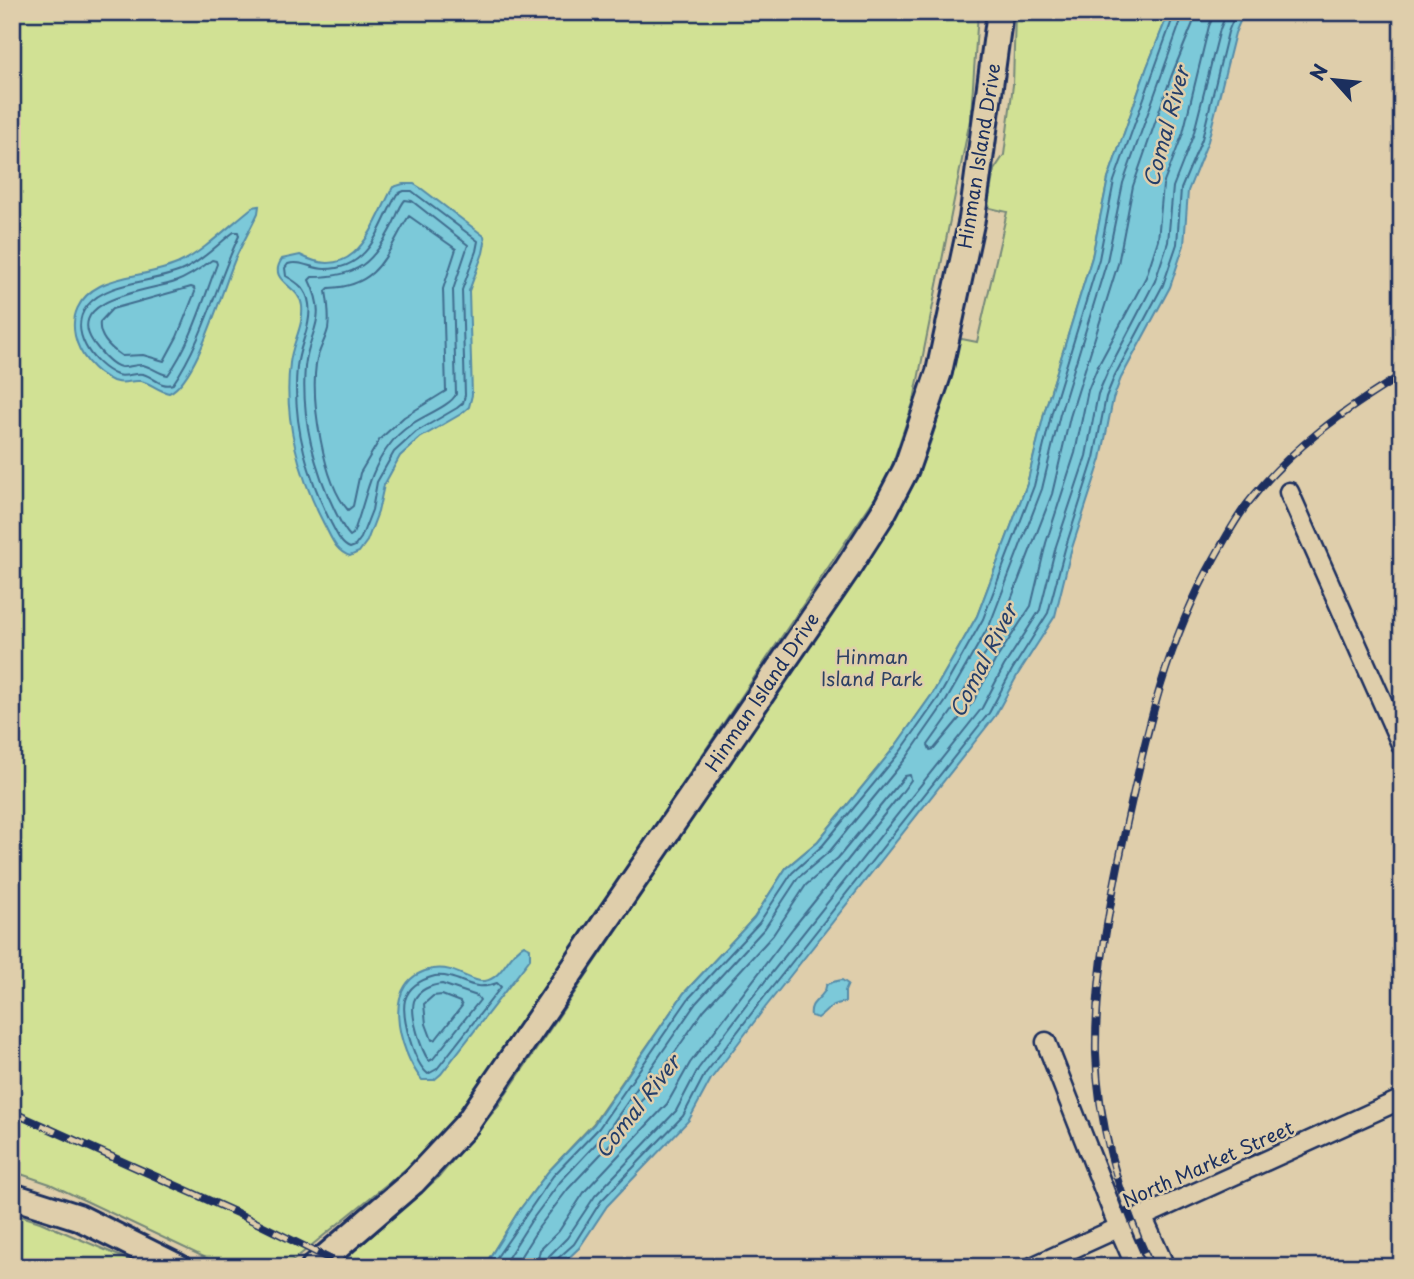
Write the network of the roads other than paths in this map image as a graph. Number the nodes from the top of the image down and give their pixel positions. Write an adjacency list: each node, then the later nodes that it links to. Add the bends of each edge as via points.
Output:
1 (1000, 12): 10 (street, Hinman Island Drive, via 972,219 939,372 906,469 883,513 467,1124 413,1182)
2 (1289, 492): 3 (street)
3 (1402, 746)
4 (1046, 1042): 8 (street)
5 (1402, 1099): 7 (street, North Market Street)
6 (12, 1196): 9 (street, via 78,1217)
7 (1142, 1216): 8 (street, North Market Street); 13 (street)
8 (1119, 1228): 11 (street, North Market Street); 12 (street)
9 (178, 1267)
10 (314, 1267)
11 (1032, 1267)
12 (1136, 1267)
13 (1165, 1267)

